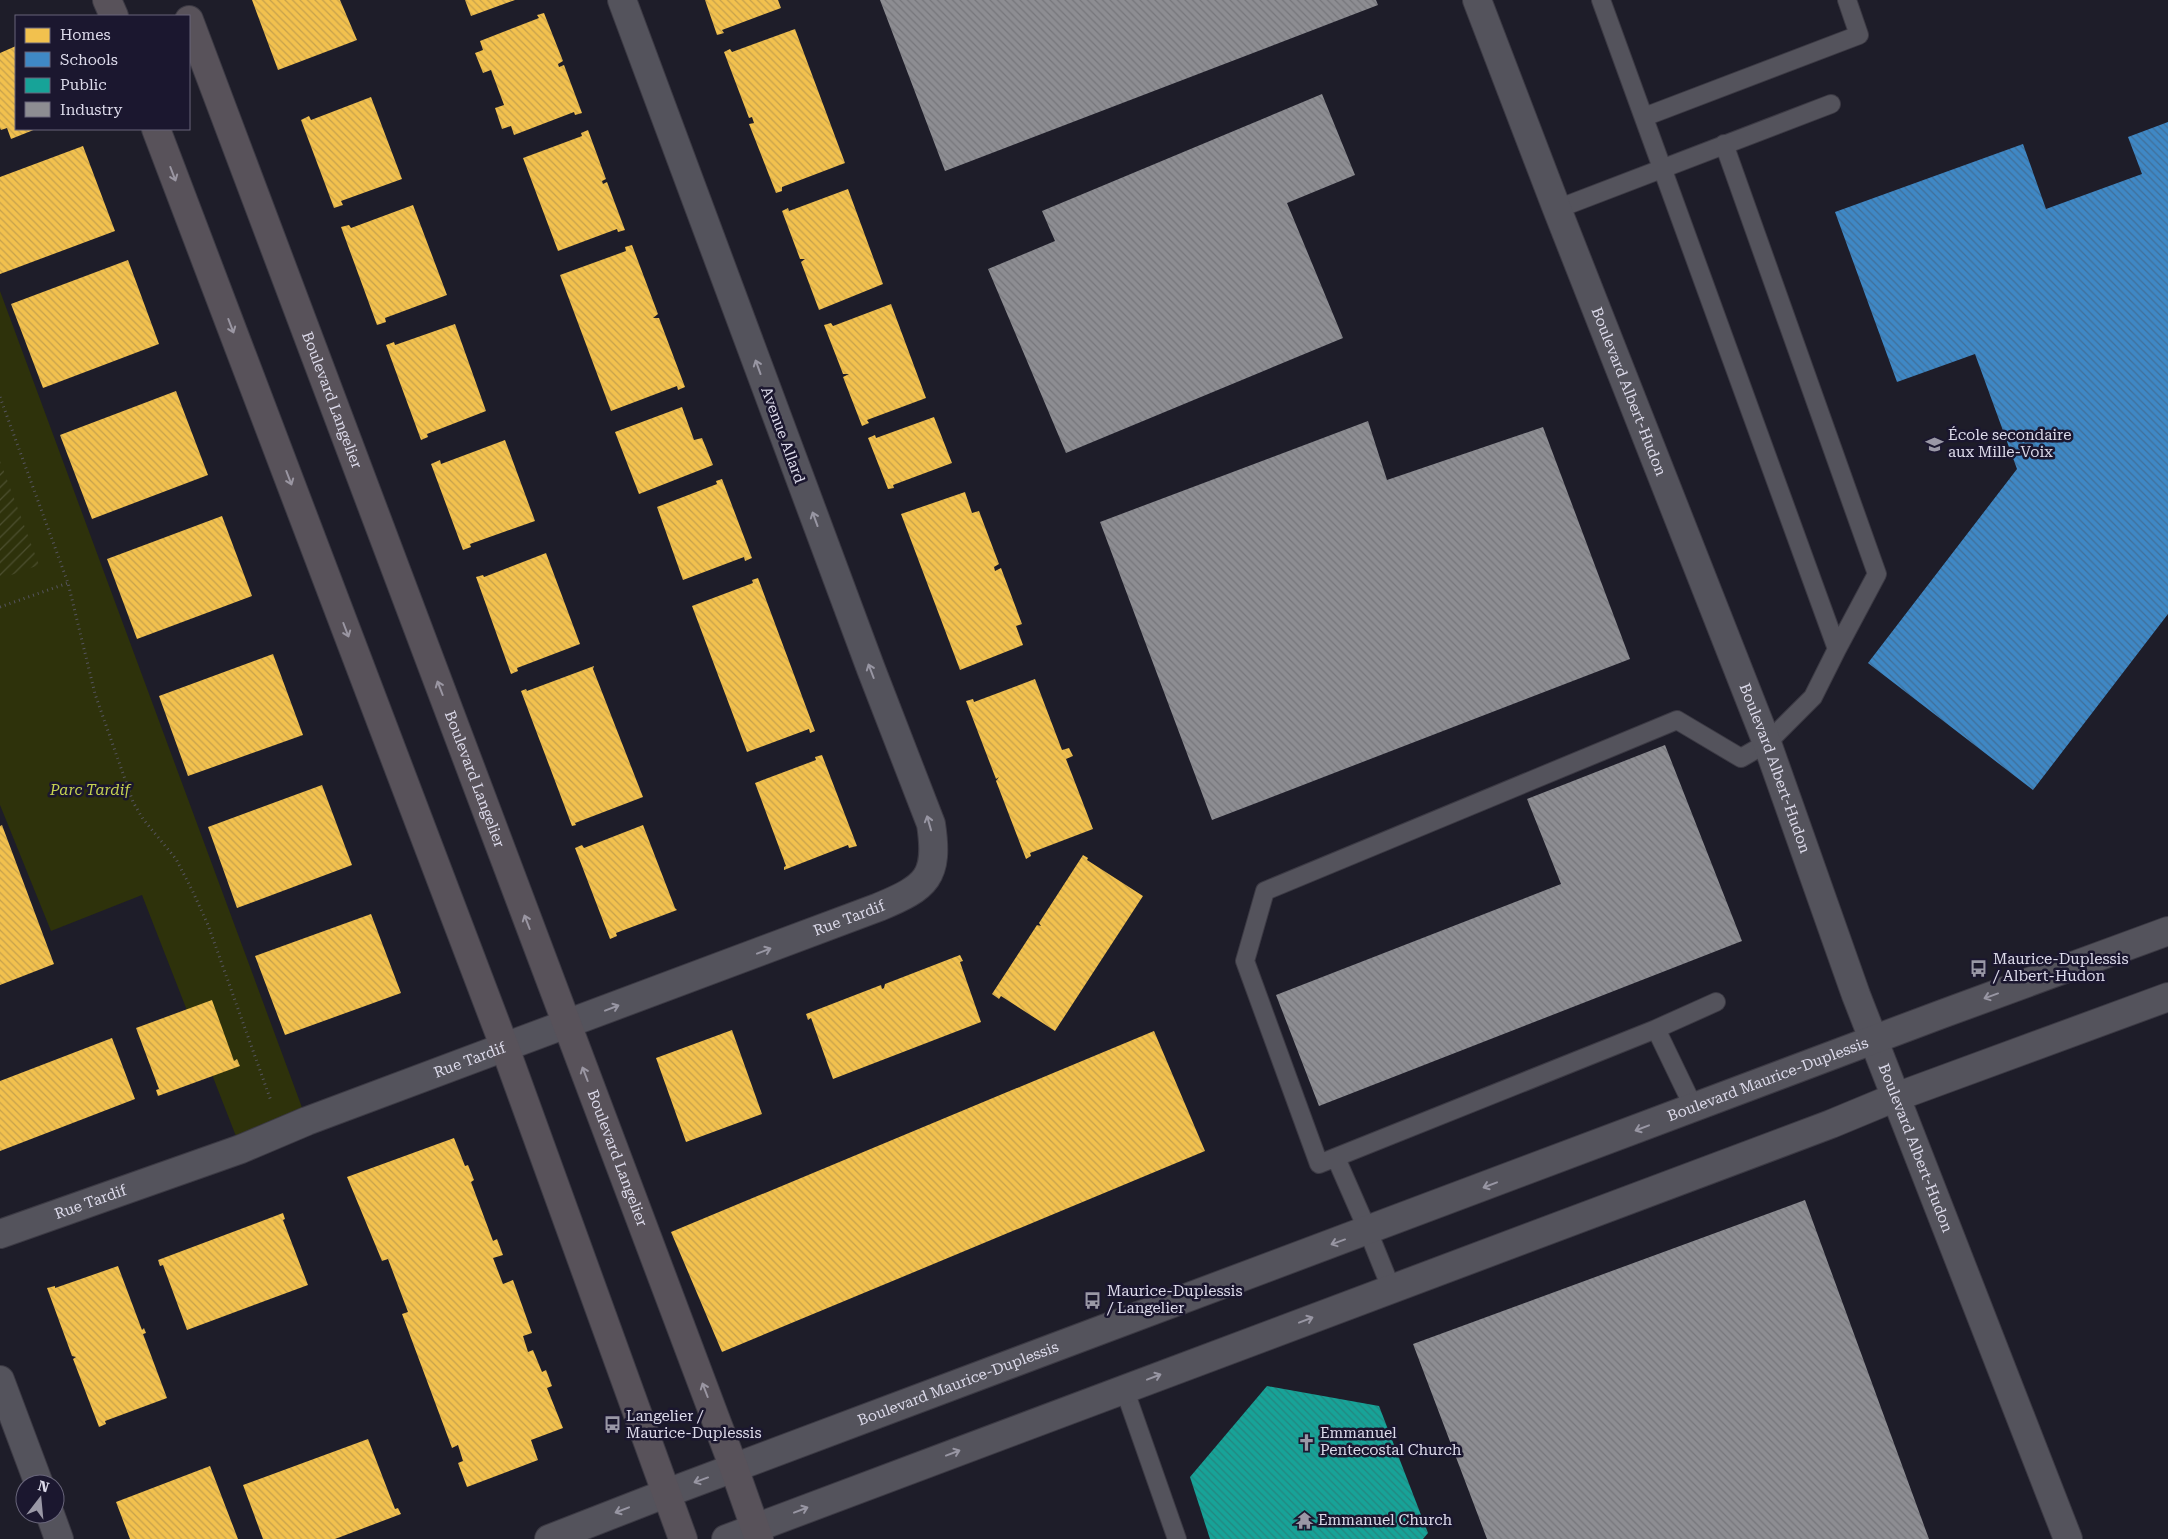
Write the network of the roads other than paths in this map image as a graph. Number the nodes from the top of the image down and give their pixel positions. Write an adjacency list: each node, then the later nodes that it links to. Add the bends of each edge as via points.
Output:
1 (107, 0): 7 (main road)
2 (181, 0): 8 (main road)
3 (622, 0): 18 (street, Avenue Allard, one-way to 3, via 934,848 930,824)
4 (1478, 0): 15 (street, Boulevard Albert-Hudon)
5 (1601, 0): 11 (lane)
6 (1847, 0): 11 (lane, via 1859,35)
7 (114, 15)
8 (187, 15)
9 (190, 23): 22 (main road, Boulevard Langelier, one-way to 9)
10 (1831, 104): 13 (lane)
11 (1644, 117): 14 (lane)
12 (156, 130): 25 (main road, one-way to 25)
13 (1724, 144): 14 (lane); 16 (lane, via 1877,574)
14 (1664, 168): 15 (lane); 16 (lane)
15 (1557, 208): 17 (street, Boulevard Albert-Hudon)
16 (1837, 649): 17 (lane, via 1813,697)
17 (1767, 743): 24 (street, Boulevard Albert-Hudon); 28 (lane, via 1741,758 1677,720 1265,891 1245,961 1319,1164)
18 (932, 871): 22 (street, Rue Tardif, one-way to 18, via 910,894)
19 (2168, 931): 24 (street, Boulevard Maurice-Duplessis, one-way to 24)
20 (2168, 997): 26 (street)
21 (1716, 1002): 23 (lane)
22 (566, 1025): 25 (street, Rue Tardif); 34 (main road, Boulevard Langelier, one-way to 22)
23 (1656, 1029): 27 (lane); 28 (lane)
24 (1875, 1041): 26 (street, Boulevard Albert-Hudon); 27 (street, Boulevard Maurice-Duplessis)
25 (505, 1048): 30 (street, Rue Tardif); 36 (main road)
26 (1896, 1097): 31 (street); 44 (street, Boulevard Albert-Hudon)
27 (1694, 1108): 29 (street, Boulevard Maurice-Duplessis, one-way to 29)
28 (1336, 1158): 29 (lane)
29 (1368, 1230): 31 (lane); 34 (street, Boulevard Maurice-Duplessis, one-way to 34)
30 (0, 1234)
31 (1391, 1288): 33 (street, one-way to 31)
32 (0, 1380): 35 (street)
33 (1124, 1388): 38 (street, one-way to 33); 43 (lane)
34 (734, 1468): 36 (street, Boulevard Maurice-Duplessis, one-way to 36); 38 (main road, Boulevard Langelier)
35 (35, 1474)
36 (667, 1493): 40 (street, Boulevard Maurice-Duplessis, one-way to 40); 41 (main road)
37 (54, 1524): 39 (street)
38 (757, 1533): 42 (street)
39 (59, 1539)
40 (549, 1539)
41 (683, 1539)
42 (726, 1539)
43 (1177, 1539)
44 (2068, 1539)

